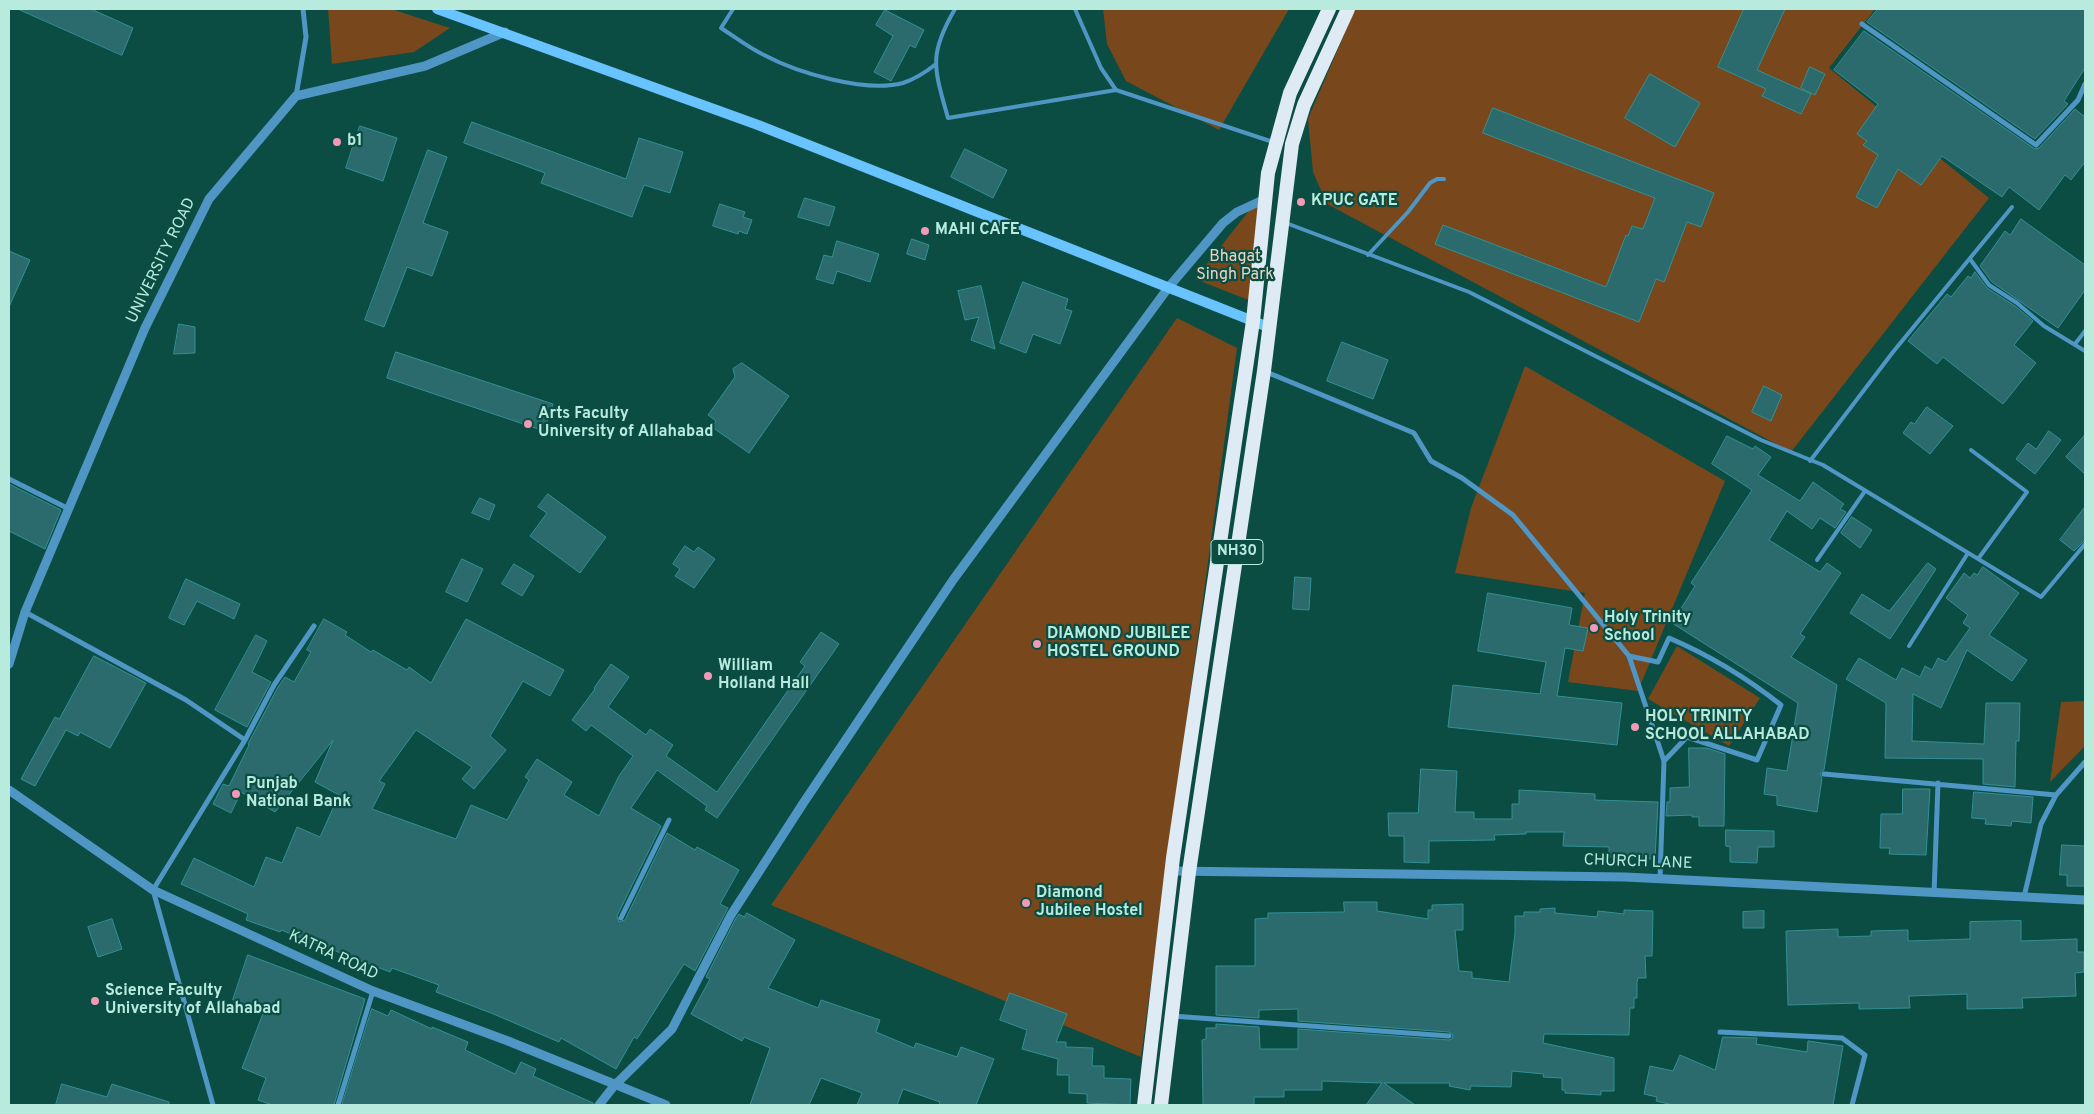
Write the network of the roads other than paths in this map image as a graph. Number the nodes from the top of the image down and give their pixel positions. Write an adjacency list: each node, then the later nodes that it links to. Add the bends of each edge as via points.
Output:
1 (303, 9): 13 (street, via 306,37)
2 (437, 9): 9 (main road)
3 (733, 9): 10 (lane, via 721,28 764,55 801,70 854,84 878,85 902,83 920,76)
4 (955, 9): 10 (lane, via 941,33 935,52)
5 (1075, 9): 12 (lane, via 1101,68)
6 (1329, 9): 14 (highway, via 1290,93)
7 (1348, 9): 18 (highway, NH30, via 1304,105 1292,144)
8 (1862, 24): 11 (street, via 2036,145 2078,100)
9 (504, 32): 13 (street, via 425,66); 21 (main road, via 758,125)
10 (936, 64): 12 (lane, via 948,118)
11 (2085, 84)
12 (1116, 90): 14 (lane)
13 (296, 96): 32 (street, UNIVERSITY ROAD, via 209,199 145,328)
14 (1275, 143): 16 (highway)
15 (1444, 178): 19 (lane, via 1430,182 1413,206)
16 (1265, 199): 21 (street, via 1223,222); 22 (highway)
17 (2012, 207): 20 (lane)
18 (1281, 221): 19 (lane); 23 (highway, NH30)
19 (1368, 255): 29 (lane, via 1469,292 1761,440)
20 (1970, 259): 25 (lane, via 1989,284 2044,326); 29 (lane)
21 (1168, 288): 22 (main road); 62 (street, via 953,580 837,753 731,915 672,1028)
22 (1253, 321): 23 (main road); 50 (highway)
23 (1268, 327): 27 (highway, NH30)
24 (2085, 331): 25 (lane)
25 (2076, 344): 26 (lane)
26 (2085, 351)
27 (1264, 370): 40 (street, via 1414,433 1431,460 1513,515); 51 (highway, NH30)
28 (1971, 450): 35 (lane, via 2027,492)
29 (1810, 461): 31 (lane, via 1823,465)
30 (9, 480): 32 (street)
31 (1865, 490): 34 (lane); 36 (lane)
32 (69, 509): 37 (street, UNIVERSITY ROAD)
33 (2085, 544): 35 (lane, via 2041,597)
34 (1968, 553): 35 (lane); 39 (lane)
35 (1978, 559)
36 (1817, 560)
37 (25, 612): 41 (street, UNIVERSITY ROAD); 42 (street, via 186,700)
38 (314, 626): 42 (street, via 274,685)
39 (1908, 646)
40 (1629, 656): 43 (street); 43 (street, via 1658,662 1669,638 1702,652 1781,705 1757,760 1687,738)
41 (9, 664)
42 (245, 740): 53 (street)
43 (1664, 760): 52 (street)
44 (2085, 762): 48 (street)
45 (1824, 774): 46 (street)
46 (1938, 783): 48 (street); 54 (street)
47 (9, 790): 53 (street, KATRA ROAD)
48 (2056, 795): 55 (street, via 2041,824)
49 (669, 820): 57 (street)
50 (1172, 870): 51 (street, CHURCH LANE); 67 (highway)
51 (1189, 872): 52 (street, CHURCH LANE); 59 (highway, NH30)
52 (1660, 878): 54 (street, CHURCH LANE)
53 (154, 890): 58 (street, KATRA ROAD); 63 (street)
54 (1934, 894): 55 (street, CHURCH LANE)
55 (2024, 897): 56 (street, CHURCH LANE)
56 (2085, 900)
57 (621, 918)
58 (373, 991): 62 (street, KATRA ROAD, via 508,1041); 64 (street)
59 (1172, 1016): 61 (street); 68 (highway, NH30)
60 (1720, 1032): 69 (street, via 1842,1038 1865,1055)
61 (1449, 1036)
62 (614, 1086): 65 (street); 66 (street, KATRA ROAD)
63 (214, 1105)
64 (338, 1105)
65 (599, 1105)
66 (666, 1105)
67 (1144, 1105)
68 (1161, 1105)
69 (1852, 1105)

